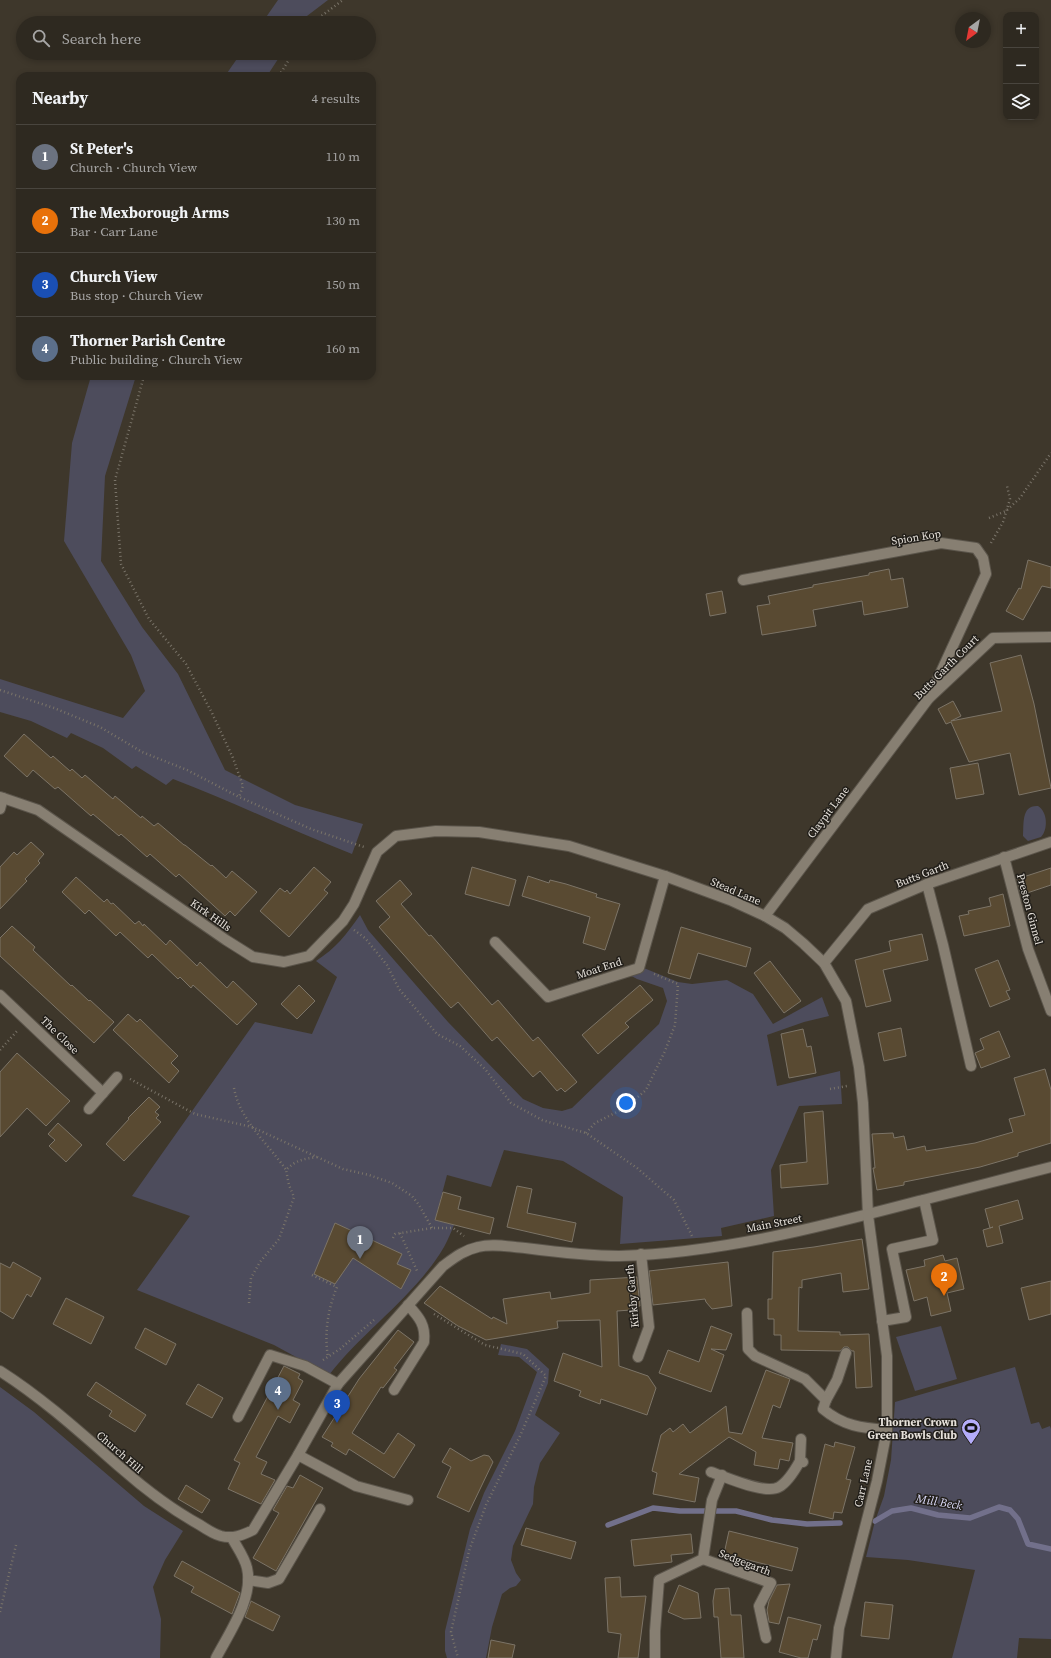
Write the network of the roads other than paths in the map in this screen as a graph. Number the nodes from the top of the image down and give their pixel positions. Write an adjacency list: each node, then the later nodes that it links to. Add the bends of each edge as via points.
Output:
1 (743, 580): 3 (street, Spion Kop, via 941,543 976,548 983,558 986,574)
2 (1051, 637): 3 (street, Butts Garth Court, via 993,638)
3 (929, 698): 4 (street, Butts Garth Court)
4 (911, 722): 12 (street, Claypit Lane)
5 (2, 798): 6 (street); 8 (street, Kirk Hills, via 38,810 253,957 284,962 309,956 343,921 354,904)
6 (0, 809)
7 (1051, 842): 9 (street, Butts Garth)
8 (377, 852): 10 (street, Stead Lane, via 396,836 436,831 479,832 569,846)
9 (1004, 857): 11 (street, Butts Garth); 16 (street, Preston Ginnel, via 1028,949)
10 (665, 876): 12 (street, Stead Lane); 13 (street, Moat End, via 638,968 548,997)
11 (927, 884): 14 (street, Butts Garth, via 868,909); 17 (street)
12 (765, 916): 14 (street, Stead Lane, via 785,928)
13 (495, 942)
14 (824, 963): 23 (street, Stead Lane, via 846,1001 859,1067)
15 (0, 995): 19 (street, The Close)
16 (1051, 1011)
17 (971, 1066)
18 (117, 1077): 19 (street)
19 (103, 1093): 20 (street)
20 (89, 1109)
21 (1051, 1167): 22 (street, Main Street)
22 (924, 1200): 23 (street, Main Street); 27 (street, via 933,1240 892,1249 906,1317)
23 (868, 1215): 24 (street, Main Street, via 776,1236 698,1249); 27 (street, Carr Lane)
24 (641, 1254): 25 (street, Main Street, via 582,1255 495,1245 479,1246 456,1256 443,1266); 29 (street, Kirkby Garth, via 649,1327)
25 (410, 1303): 31 (street, Main Street); 32 (street, via 424,1326 424,1342)
26 (746, 1313): 33 (street, via 748,1349 755,1356 805,1379)
27 (882, 1322): 35 (street, Carr Lane, via 887,1356)
28 (846, 1353): 33 (street, via 837,1380)
29 (638, 1357)
30 (0, 1371): 42 (street, Church Hill, via 23,1385 151,1494 180,1515 211,1532)
31 (338, 1384): 34 (street, via 305,1366 270,1355); 37 (street, Main Street)
32 (394, 1390)
33 (826, 1400): 35 (street, via 823,1409 835,1419 861,1428)
34 (238, 1417)
35 (887, 1430): 48 (street, Carr Lane, via 877,1481 839,1628)
36 (801, 1439): 39 (street, via 802,1461 784,1483 774,1489 762,1489)
37 (298, 1455): 40 (street, via 356,1486); 42 (street, Main Street, via 253,1530)
38 (711, 1472): 39 (street)
39 (722, 1476): 43 (street, Sedgegarth, via 712,1500)
40 (408, 1500)
41 (320, 1509): 44 (street, via 279,1578 268,1583)
42 (232, 1538): 44 (street, via 247,1568)
43 (703, 1558): 45 (street, Sedgegarth, via 771,1583 759,1606); 47 (street, Sedgegarth, via 659,1580)
44 (248, 1580): 46 (street, via 246,1597 240,1612)
45 (766, 1638)
46 (216, 1658)
47 (655, 1658)
48 (836, 1658)

